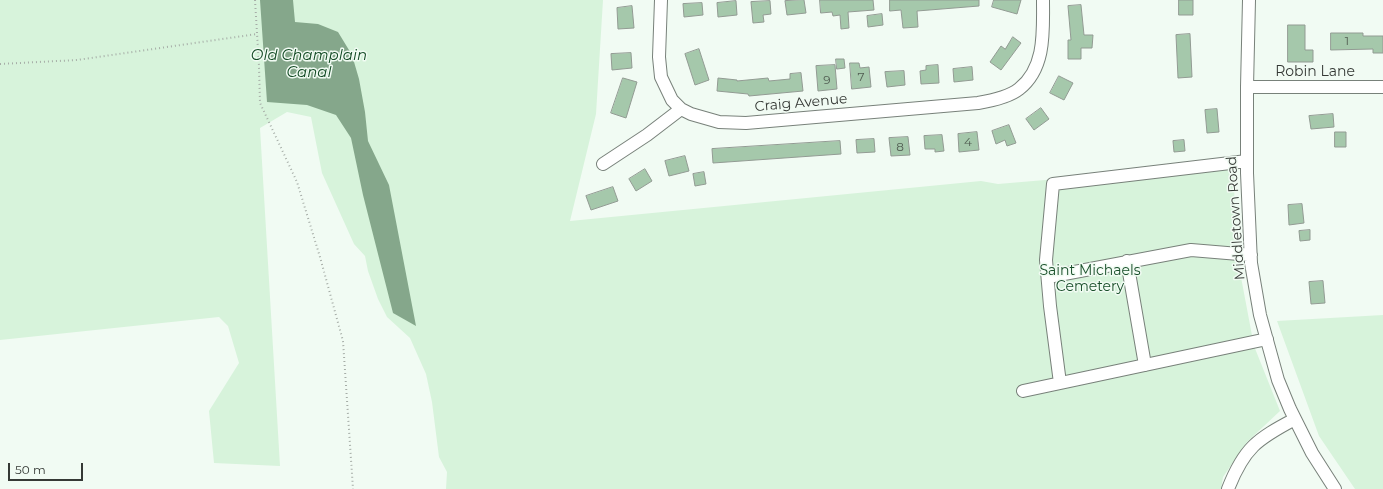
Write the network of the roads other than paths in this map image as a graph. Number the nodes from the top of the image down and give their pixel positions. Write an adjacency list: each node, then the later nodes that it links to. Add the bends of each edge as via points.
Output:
1 (661, 0): 6 (street, via 658,57 661,77 672,100)
2 (1043, 0): 6 (street, Craig Avenue, via 1043,40 1035,69 1018,90 994,100 746,122 719,122)
3 (1249, 0): 4 (street, Middletown Road)
4 (1247, 87): 5 (street, Robin Lane); 7 (street, Middletown Road)
5 (1383, 87)
6 (681, 109): 8 (street)
7 (1247, 161): 9 (street, Middletown Road); 11 (street, via 1052,184 1046,260)
8 (604, 164)
9 (1251, 255): 10 (street, via 1192,250); 12 (street, Middletown Road, via 1260,315)
10 (1127, 262): 11 (street); 13 (street)
11 (1048, 277): 14 (street)
12 (1267, 339): 13 (street); 16 (street, Middletown Road, via 1278,380)
13 (1145, 365): 14 (street)
14 (1060, 383): 15 (street)
15 (1023, 391)
16 (1295, 419): 17 (street, via 1260,438 1247,451); 18 (street, Middletown Road, via 1312,453)
17 (1228, 489)
18 (1335, 489)

